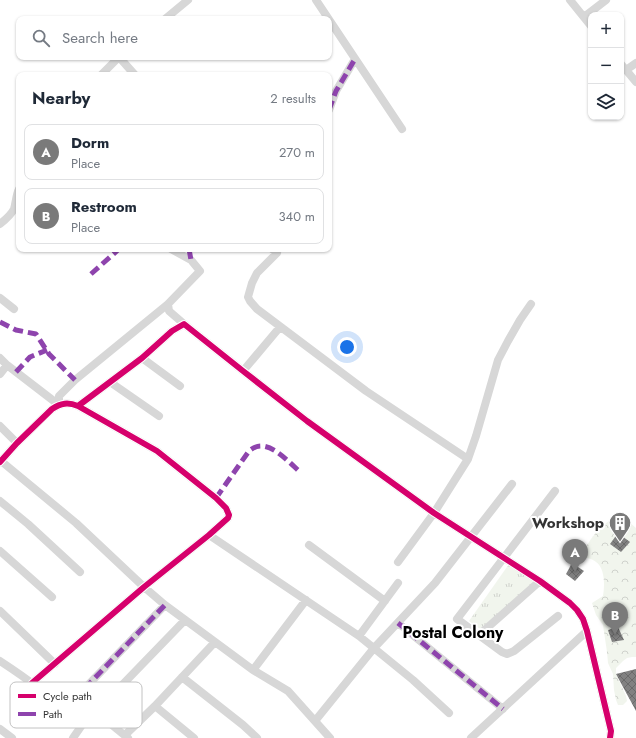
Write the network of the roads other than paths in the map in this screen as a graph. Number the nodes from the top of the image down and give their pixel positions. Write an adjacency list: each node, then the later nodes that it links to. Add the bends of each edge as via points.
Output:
1 (188, 0): 5 (street)
2 (316, 0): 6 (street)
3 (570, 0): 7 (street)
4 (606, 0): 7 (street)
5 (169, 16)
6 (327, 16)
7 (584, 17): 8 (street)
8 (588, 22)
9 (332, 24): 10 (street)
10 (355, 58): 18 (street); 19 (street)
11 (116, 60): 15 (street)
12 (122, 60): 16 (street)
13 (636, 63): 14 (street)
14 (624, 67): 17 (street)
15 (104, 72)
16 (132, 72)
17 (636, 82)
18 (332, 102)
19 (402, 130)
20 (16, 194): 21 (street, via 14,208)
21 (0, 224)
22 (176, 252): 25 (street, via 191,260 200,271)
23 (275, 252): 29 (street, via 257,273 248,297 257,309)
24 (0, 298): 27 (street)
25 (168, 304): 28 (street, via 169,311); 37 (street, via 75,380 59,396)
26 (531, 304): 42 (street, via 498,360)
27 (14, 309)
28 (184, 324): 31 (street, via 172,331); 33 (street)
29 (280, 327): 33 (street); 42 (street, via 366,391)
30 (0, 358): 32 (street)
31 (142, 358): 35 (street); 36 (street)
32 (7, 365): 34 (street); 37 (street)
33 (242, 371): 47 (street)
34 (0, 374)
35 (110, 382): 38 (street); 39 (street)
36 (180, 386)
37 (59, 405): 38 (street); 41 (street)
38 (78, 406): 48 (street, via 157,451 216,498 229,514)
39 (158, 416)
40 (0, 426): 41 (street)
41 (17, 443): 43 (street)
42 (468, 459): 47 (street)
43 (0, 461): 57 (street, via 76,522)
44 (512, 484): 49 (street)
45 (555, 491): 52 (street)
46 (0, 501): 54 (street)
47 (434, 513): 49 (street); 53 (street)
48 (210, 535): 57 (street); 59 (street)
49 (470, 537): 52 (street); 65 (street, via 435,583)
50 (309, 545): 60 (street)
51 (0, 551): 58 (street)
52 (505, 558): 55 (street); 67 (street, via 457,619)
53 (398, 562)
54 (80, 572)
55 (540, 581): 66 (street, via 577,610); 67 (street)
56 (398, 583): 60 (street)
57 (144, 587): 61 (street); 72 (street)
58 (52, 597)
59 (306, 600): 68 (street); 73 (street)
60 (385, 601): 68 (street)
61 (165, 605): 64 (street); 77 (street)
62 (0, 611): 72 (street)
63 (558, 616): 67 (street, via 507,654)
64 (185, 620): 69 (street); 78 (street)
65 (398, 623): 70 (street); 80 (street)
66 (587, 631): 80 (street); 95 (street, via 611,732)
67 (479, 635)
68 (359, 636): 70 (street)
69 (215, 642): 73 (street); 74 (street)
70 (374, 648): 81 (street); 83 (street)
71 (0, 661): 75 (street)
72 (55, 664): 76 (street)
73 (253, 670): 83 (street, via 288,690)
74 (182, 677): 79 (street); 92 (street)
75 (31, 682)
76 (33, 682)
77 (91, 682)
78 (125, 682)
79 (155, 706): 82 (street); 91 (street)
80 (503, 709): 94 (street)
81 (449, 712)
82 (142, 720)
83 (315, 721): 93 (street)
84 (80, 728): 90 (street)
85 (117, 728): 88 (street)
86 (134, 728): 88 (street)
87 (0, 729): 89 (street)
88 (127, 736)
89 (12, 738)
90 (73, 738)
91 (194, 738)
92 (257, 738)
93 (330, 738)
94 (471, 738)
95 (610, 738)

